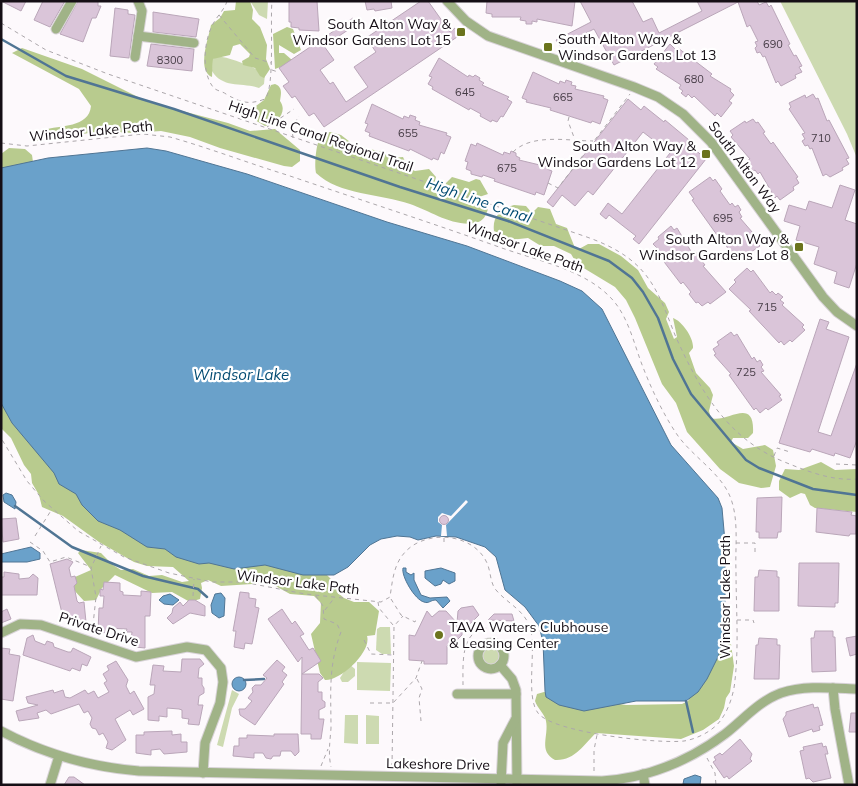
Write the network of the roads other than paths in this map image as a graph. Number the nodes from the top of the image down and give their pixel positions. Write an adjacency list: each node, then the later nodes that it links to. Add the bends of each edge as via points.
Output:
1 (72, 1): 4 (street)
2 (138, 1): 5 (street, via 142,11)
3 (447, 1): 8 (street, South Alton Way, via 466,21 491,37 634,87 670,104 704,133 823,297)
4 (56, 30)
5 (138, 36): 6 (street); 7 (street)
6 (194, 44)
7 (135, 57)
8 (857, 326)
9 (1, 633): 18 (street, Private Drive, via 18,625 35,624 136,657 189,647 205,650 221,668 222,686 220,703 205,743)
10 (500, 665): 14 (street, via 512,679)
11 (833, 688): 12 (street, Lakeshore Drive); 19 (street, Lakeshore Drive, via 797,689 776,695 702,750); 29 (street)
12 (857, 689)
13 (460, 694): 14 (street)
14 (516, 694): 15 (street)
15 (517, 715): 23 (street, via 503,743); 24 (street)
16 (1, 731): 17 (street, Lakeshore Drive)
17 (59, 756): 18 (street, Lakeshore Drive, via 129,770); 25 (street)
18 (203, 773): 21 (street, Lakeshore Drive)
19 (643, 774): 22 (street, Lakeshore Drive); 28 (street)
20 (464, 778): 21 (street, Lakeshore Drive); 23 (street, Lakeshore Drive); 26 (street)
21 (336, 779)
22 (568, 781): 24 (street, Lakeshore Drive); 27 (street)
23 (501, 782): 24 (street, Lakeshore Drive)
24 (517, 782)
25 (50, 785)
26 (478, 785)
27 (550, 785)
28 (645, 785)
29 (849, 785)

